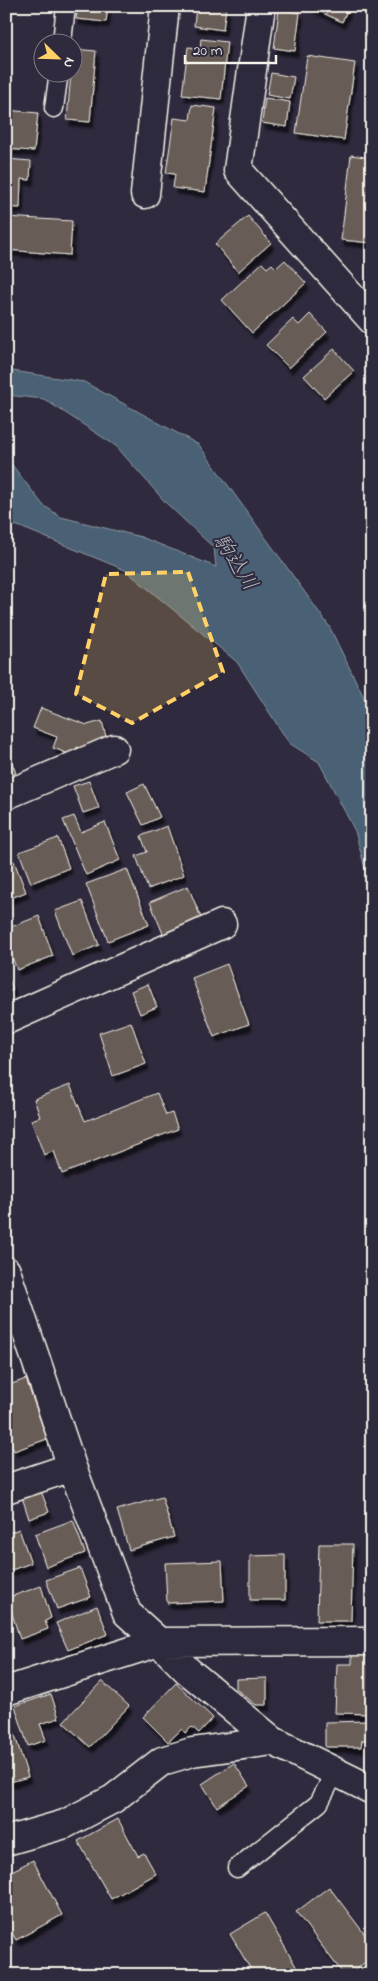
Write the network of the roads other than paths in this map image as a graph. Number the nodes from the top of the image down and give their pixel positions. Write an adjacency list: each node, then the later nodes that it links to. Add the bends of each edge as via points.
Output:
1 (66, 6): 4 (lane)
2 (165, 6): 7 (street)
3 (261, 6): 8 (street, via 238,170)
4 (63, 32)
5 (58, 82): 6 (lane)
6 (54, 108)
7 (145, 194)
8 (372, 320)
9 (114, 749): 10 (street)
10 (6, 795)
11 (222, 924): 12 (street)
12 (6, 1020)
13 (6, 1271): 14 (street)
14 (72, 1467): 15 (street); 17 (street, via 128,1613)
15 (6, 1489)
16 (372, 1641): 17 (street)
17 (159, 1642): 18 (street); 19 (street, via 188,1671)
18 (6, 1691)
19 (273, 1742): 20 (street); 22 (street, via 192,1752 162,1761 113,1799 65,1824)
20 (335, 1772): 21 (street); 23 (lane, via 319,1803)
21 (372, 1790)
22 (6, 1841)
23 (237, 1868)

